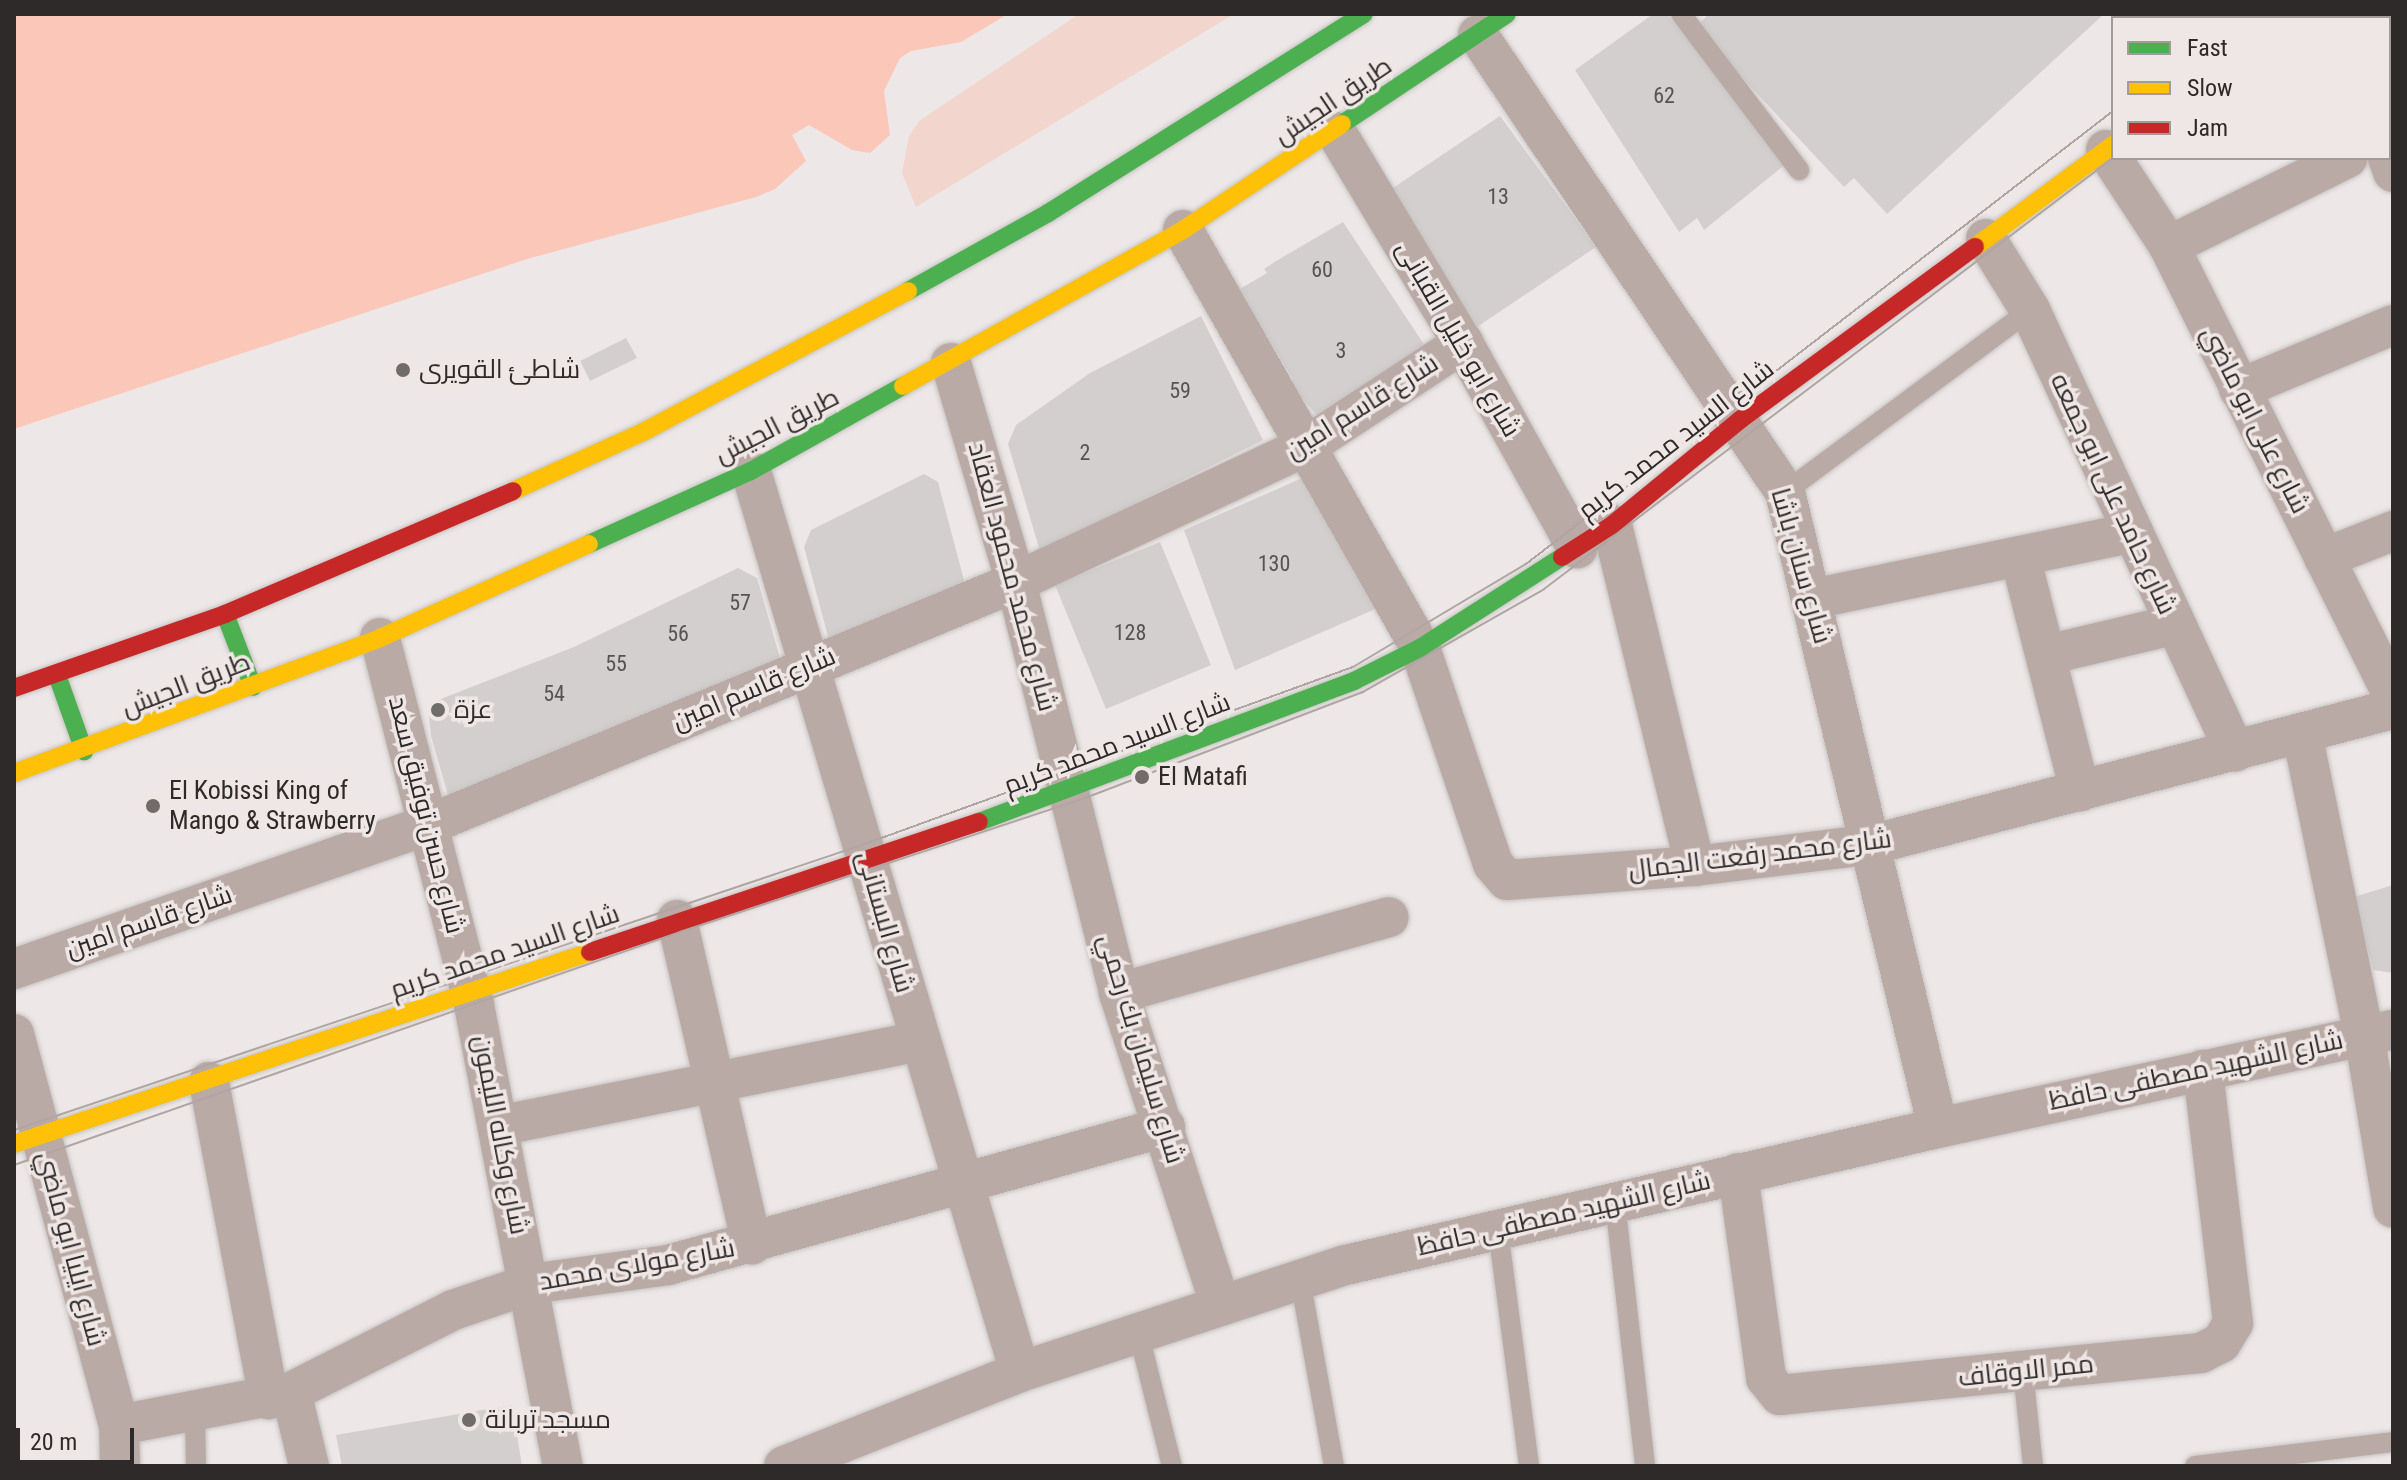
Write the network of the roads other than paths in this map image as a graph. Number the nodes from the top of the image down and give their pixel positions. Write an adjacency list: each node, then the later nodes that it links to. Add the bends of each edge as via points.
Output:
1 (1364, 14): 29 (main road, طريق الجيش, via 1150,154 781,362 507,496)
2 (1681, 14): 8 (lane)
3 (1492, 24): 4 (main road, طريق الجيش); 17 (street, شارع سنان باشا)
4 (1336, 132): 9 (main road, طريق الجيش); 14 (street, شارع ابو خليل القبانى)
5 (2110, 148): 10 (main road, شارع السيد محمد كريم)
6 (2117, 160): 11 (street, شارع على ابو ماضي)
7 (2343, 160): 11 (street)
8 (1799, 170)
9 (1183, 230): 15 (main road, طريق الجيش); 18 (street, شارع محمد رفعت الجمال)
10 (1986, 239): 12 (street, شارع حامد على ابو جمعه); 17 (main road, شارع السيد محمد كريم)
11 (2169, 246): 16 (street, شارع على ابو ماضي)
12 (2030, 310): 20 (lane); 23 (street, شارع حامد على ابو جمعه)
13 (2393, 325): 16 (street)
14 (1463, 343): 18 (street, شارع قاسم امين); 24 (street, شارع ابو خليل القبانى)
15 (951, 363): 19 (main road, طريق الجيش); 27 (street, شارع محمد محمود العقاد)
16 (2239, 389): 26 (street, شارع على ابو ماضي)
17 (1740, 420): 20 (street, شارع سنان باشا); 21 (main road, شارع السيد محمد كريم)
18 (1308, 445): 27 (street, شارع قاسم امين); 32 (street, شارع محمد رفعت الجمال)
19 (751, 471): 31 (main road, طريق الجيش); 34 (street, شارع البستانى)
20 (1785, 492): 28 (street, شارع سنان باشا)
21 (1612, 525): 24 (main road, شارع السيد محمد كريم); 49 (street)
22 (2393, 531): 26 (street)
23 (2130, 533): 25 (street); 30 (street, شارع حامد على ابو جمعه)
24 (1577, 548): 32 (main road, شارع السيد محمد كريم)
25 (2020, 556): 28 (street); 33 (street)
26 (2324, 558): 38 (street, شارع على ابو ماضي)
27 (1016, 582): 34 (street, شارع قاسم امين); 45 (street, شارع محمد محمود العقاد)
28 (1812, 599): 47 (street, شارع سنان باشا)
29 (225, 614): 35 (main road, طريق الجيش); 36 (main road)
30 (2173, 625): 33 (street); 42 (street, شارع حامد على ابو جمعه)
31 (380, 638): 36 (main road, طريق الجيش); 46 (street, شارع حسن توفيق سعد)
32 (1420, 648): 45 (main road, شارع السيد محمد كريم, via 1343,686); 49 (street, شارع محمد رفعت الجمال, via 1501,877 1515,883)
33 (2046, 655): 44 (street)
34 (812, 665): 46 (street, شارع قاسم امين); 48 (street, شارع البستانى)
35 (57, 675): 37 (main road, طريق الجيش); 41 (main road)
36 (253, 687): 41 (main road, طريق الجيش)
37 (14, 688)
38 (2393, 695)
39 (2393, 709): 40 (street, شارع محمد رفعت الجمال)
40 (2302, 733): 42 (street, شارع محمد رفعت الجمال); 55 (street)
41 (84, 751): 43 (main road, طريق الجيش)
42 (2235, 752): 44 (street, شارع محمد رفعت الجمال)
43 (14, 773)
44 (2080, 791): 47 (street, شارع محمد رفعت الجمال)
45 (1070, 792): 48 (main road, شارع السيد محمد كريم); 54 (street, شارع سليمان بك رحمي)
46 (430, 824): 52 (street, شارع قاسم امين); 53 (street, شارع حسن توفيق سعد)
47 (1874, 844): 49 (street, شارع محمد رفعت الجمال); 63 (street, شارع سنان باشا)
48 (867, 861): 51 (main road, شارع السيد محمد كريم); 57 (street, شارع البستانى)
49 (1695, 866)
50 (1389, 917): 54 (street)
51 (677, 920): 53 (main road, شارع السيد محمد كريم); 60 (street)
52 (14, 969)
53 (471, 992): 59 (main road, شارع السيد محمد كريم); 61 (street, شارع وكاله الليمون)
54 (1119, 993): 62 (street, شارع سليمان بك رحمي)
55 (2379, 1032): 58 (street, شارع الشهيد مصطفى حافظ); 68 (street)
56 (14, 1034): 64 (street, شارع ايليا ابو ماضي)
57 (920, 1041): 60 (street); 66 (street, شارع البستانى)
58 (2203, 1070): 63 (street, شارع الشهيد مصطفى حافظ); 75 (street, ممر الاوقاف, via 2233,1323 2229,1334 2201,1353)
59 (209, 1082): 64 (main road, شارع السيد محمد كريم); 77 (street)
60 (715, 1083): 61 (street); 70 (street)
61 (498, 1126): 72 (street, شارع وكاله الليمون)
62 (1165, 1127): 66 (street, شارع مولاى محمد); 73 (street, شارع سليمان بك رحمي)
63 (1938, 1128): 65 (street, شارع الشهيد مصطفى حافظ)
64 (27, 1139): 79 (street, شارع ايليا ابو ماضي)
65 (1738, 1173): 67 (street, شارع الشهيد مصطفى حافظ); 75 (street, ممر الاوقاف, via 1766,1378 1774,1391 1788,1396)
66 (963, 1184): 70 (street, شارع مولاى محمد); 76 (street, شارع البستانى)
67 (1615, 1202): 69 (street, شارع الشهيد مصطفى حافظ); 90 (lane)
68 (2393, 1208)
69 (1498, 1230): 71 (street, شارع الشهيد مصطفى حافظ); 89 (lane)
70 (752, 1244): 72 (street, شارع مولاى محمد, via 668,1265)
71 (1300, 1279): 73 (street, شارع الشهيد مصطفى حافظ); 88 (lane)
72 (530, 1284): 77 (street, شارع مولاى محمد, via 453,1310); 85 (street, شارع وكاله الليمون)
73 (1220, 1304): 74 (street, شارع الشهيد مصطفى حافظ)
74 (1138, 1331): 76 (street, شارع الشهيد مصطفى حافظ); 87 (lane)
75 (2023, 1371): 91 (lane)
76 (1020, 1372): 81 (street, شارع الشهيد مصطفى حافظ)
77 (280, 1396): 78 (street, شارع مولاى محمد); 84 (street)
78 (195, 1411): 79 (street, شارع مولاى محمد); 83 (lane)
79 (119, 1425): 82 (street, شارع ايليا ابو ماضي)
80 (2393, 1442): 92 (lane)
81 (826, 1460): 86 (street, شارع الشهيد مصطفى حافظ)
82 (120, 1466)
83 (196, 1466)
84 (309, 1466)
85 (563, 1466)
86 (784, 1466)
87 (1172, 1466)
88 (1334, 1466)
89 (1529, 1466)
90 (1645, 1466)
91 (2033, 1466)
92 (2195, 1466)

